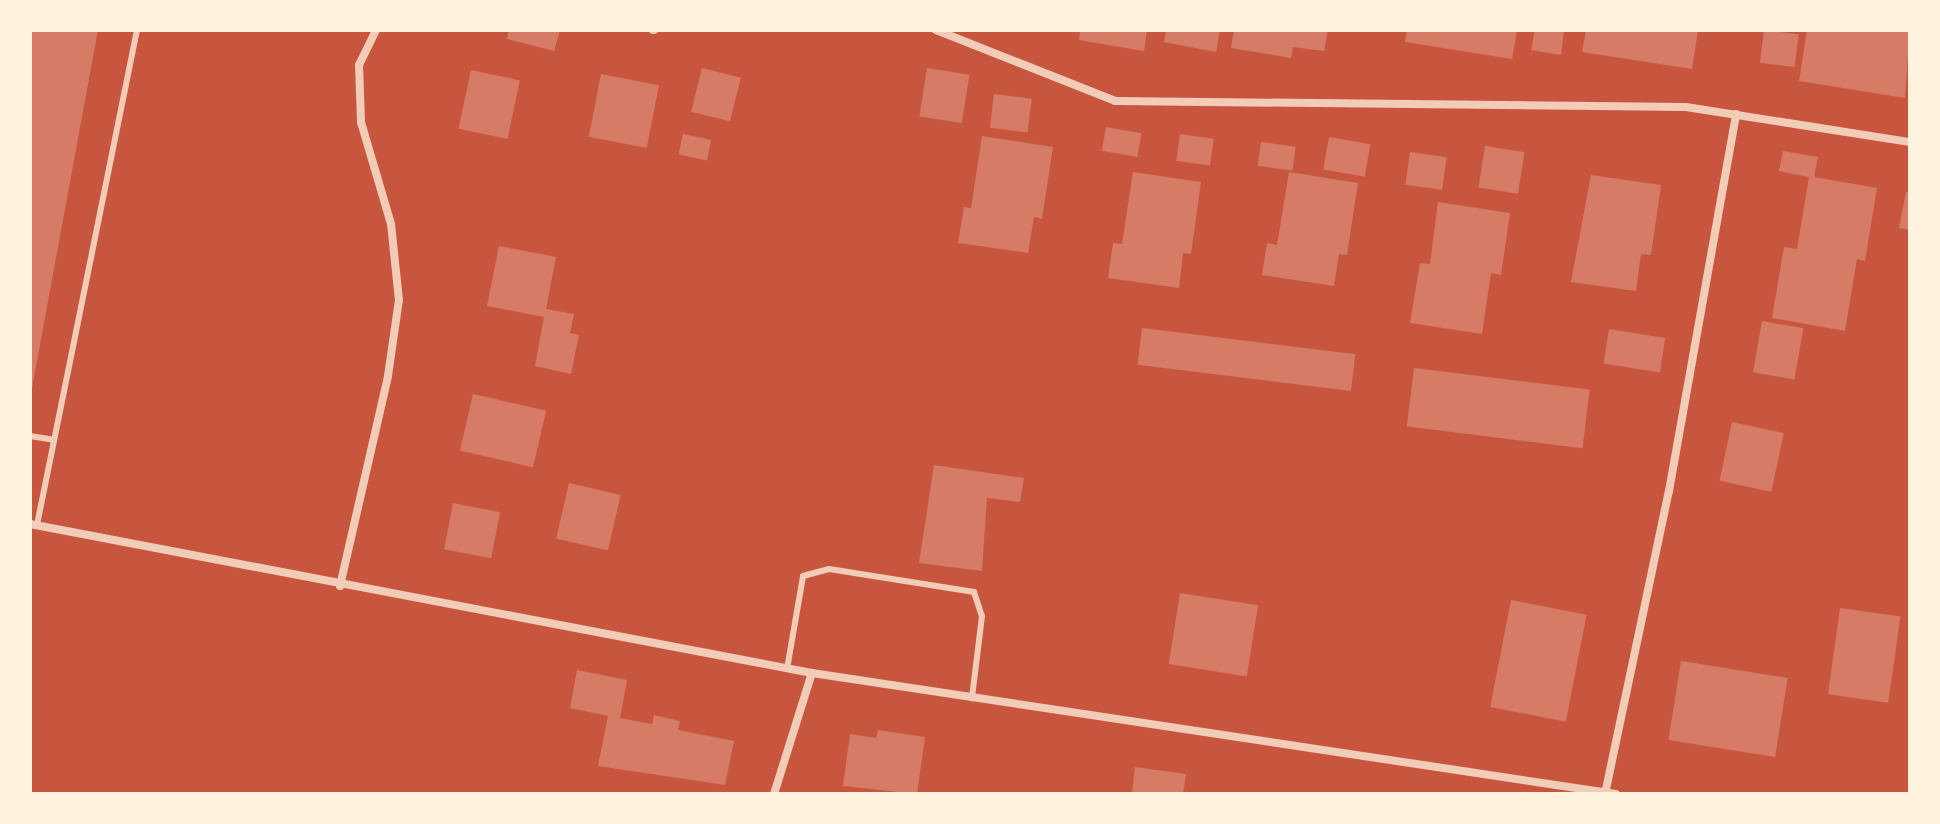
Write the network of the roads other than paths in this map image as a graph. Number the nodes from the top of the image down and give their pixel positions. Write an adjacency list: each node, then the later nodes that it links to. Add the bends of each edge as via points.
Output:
1 (137, 30): 7 (lane)
2 (376, 30): 9 (street, via 359,65 361,122 391,224 399,300 388,376)
3 (936, 30): 4 (street, via 1115,101 1686,107)
4 (1736, 114): 5 (street); 13 (street, via 1669,491)
5 (1910, 142)
6 (30, 436): 7 (lane)
7 (54, 440): 8 (lane)
8 (34, 525): 9 (street)
9 (340, 586): 10 (street)
10 (787, 669): 11 (street); 12 (lane, via 803,576 829,569 974,592 982,616)
11 (812, 673): 12 (street); 14 (street)
12 (972, 698): 13 (street)
13 (1606, 793): 15 (street)
14 (774, 794)
15 (1616, 794)

